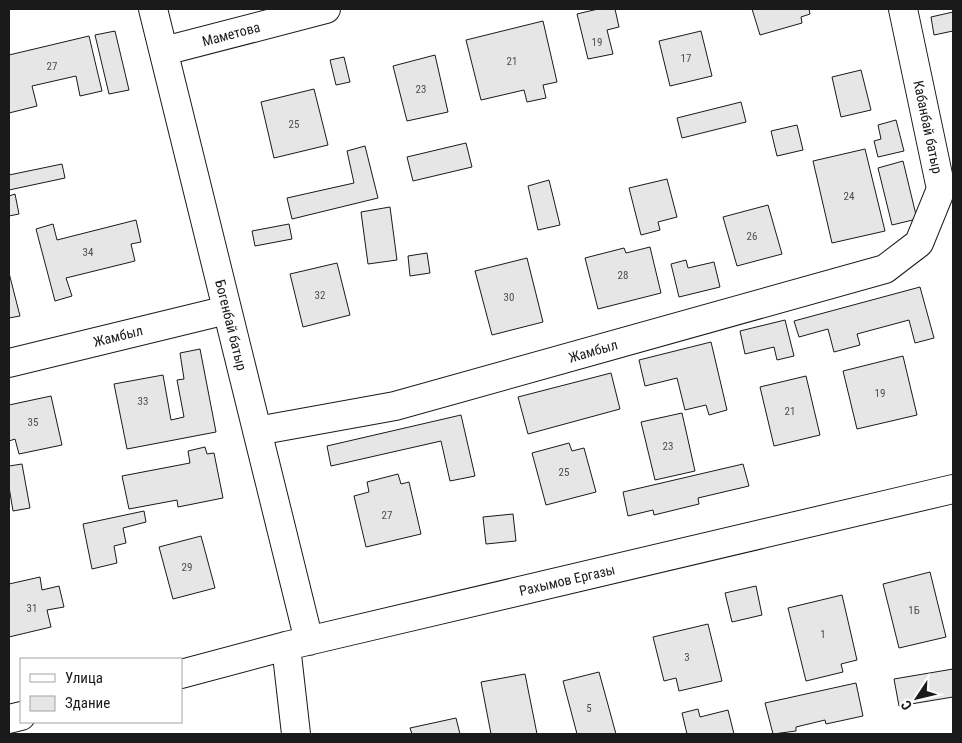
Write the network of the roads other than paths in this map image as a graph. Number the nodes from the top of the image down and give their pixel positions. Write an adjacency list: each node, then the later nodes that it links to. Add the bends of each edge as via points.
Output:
1 (152, 9): 4 (street, Богенбай батыр)
2 (326, 9): 4 (street, Маметова)
3 (903, 9): 5 (street, Кабанбай батыр, via 941,189)
4 (164, 51): 6 (street, Богенбай батыр)
5 (920, 243): 8 (street, Жамбыл, via 885,269 395,406)
6 (227, 310): 7 (street, Жамбыл); 8 (street, Богенбай батыр)
7 (9, 363)
8 (257, 431): 10 (street, Богенбай батыр)
9 (953, 489): 10 (street, Рахымов Ергазы)
10 (298, 644): 11 (street, Рахымов Ергазы); 12 (street, Богенбай батыр)
11 (182, 674)
12 (296, 734)

